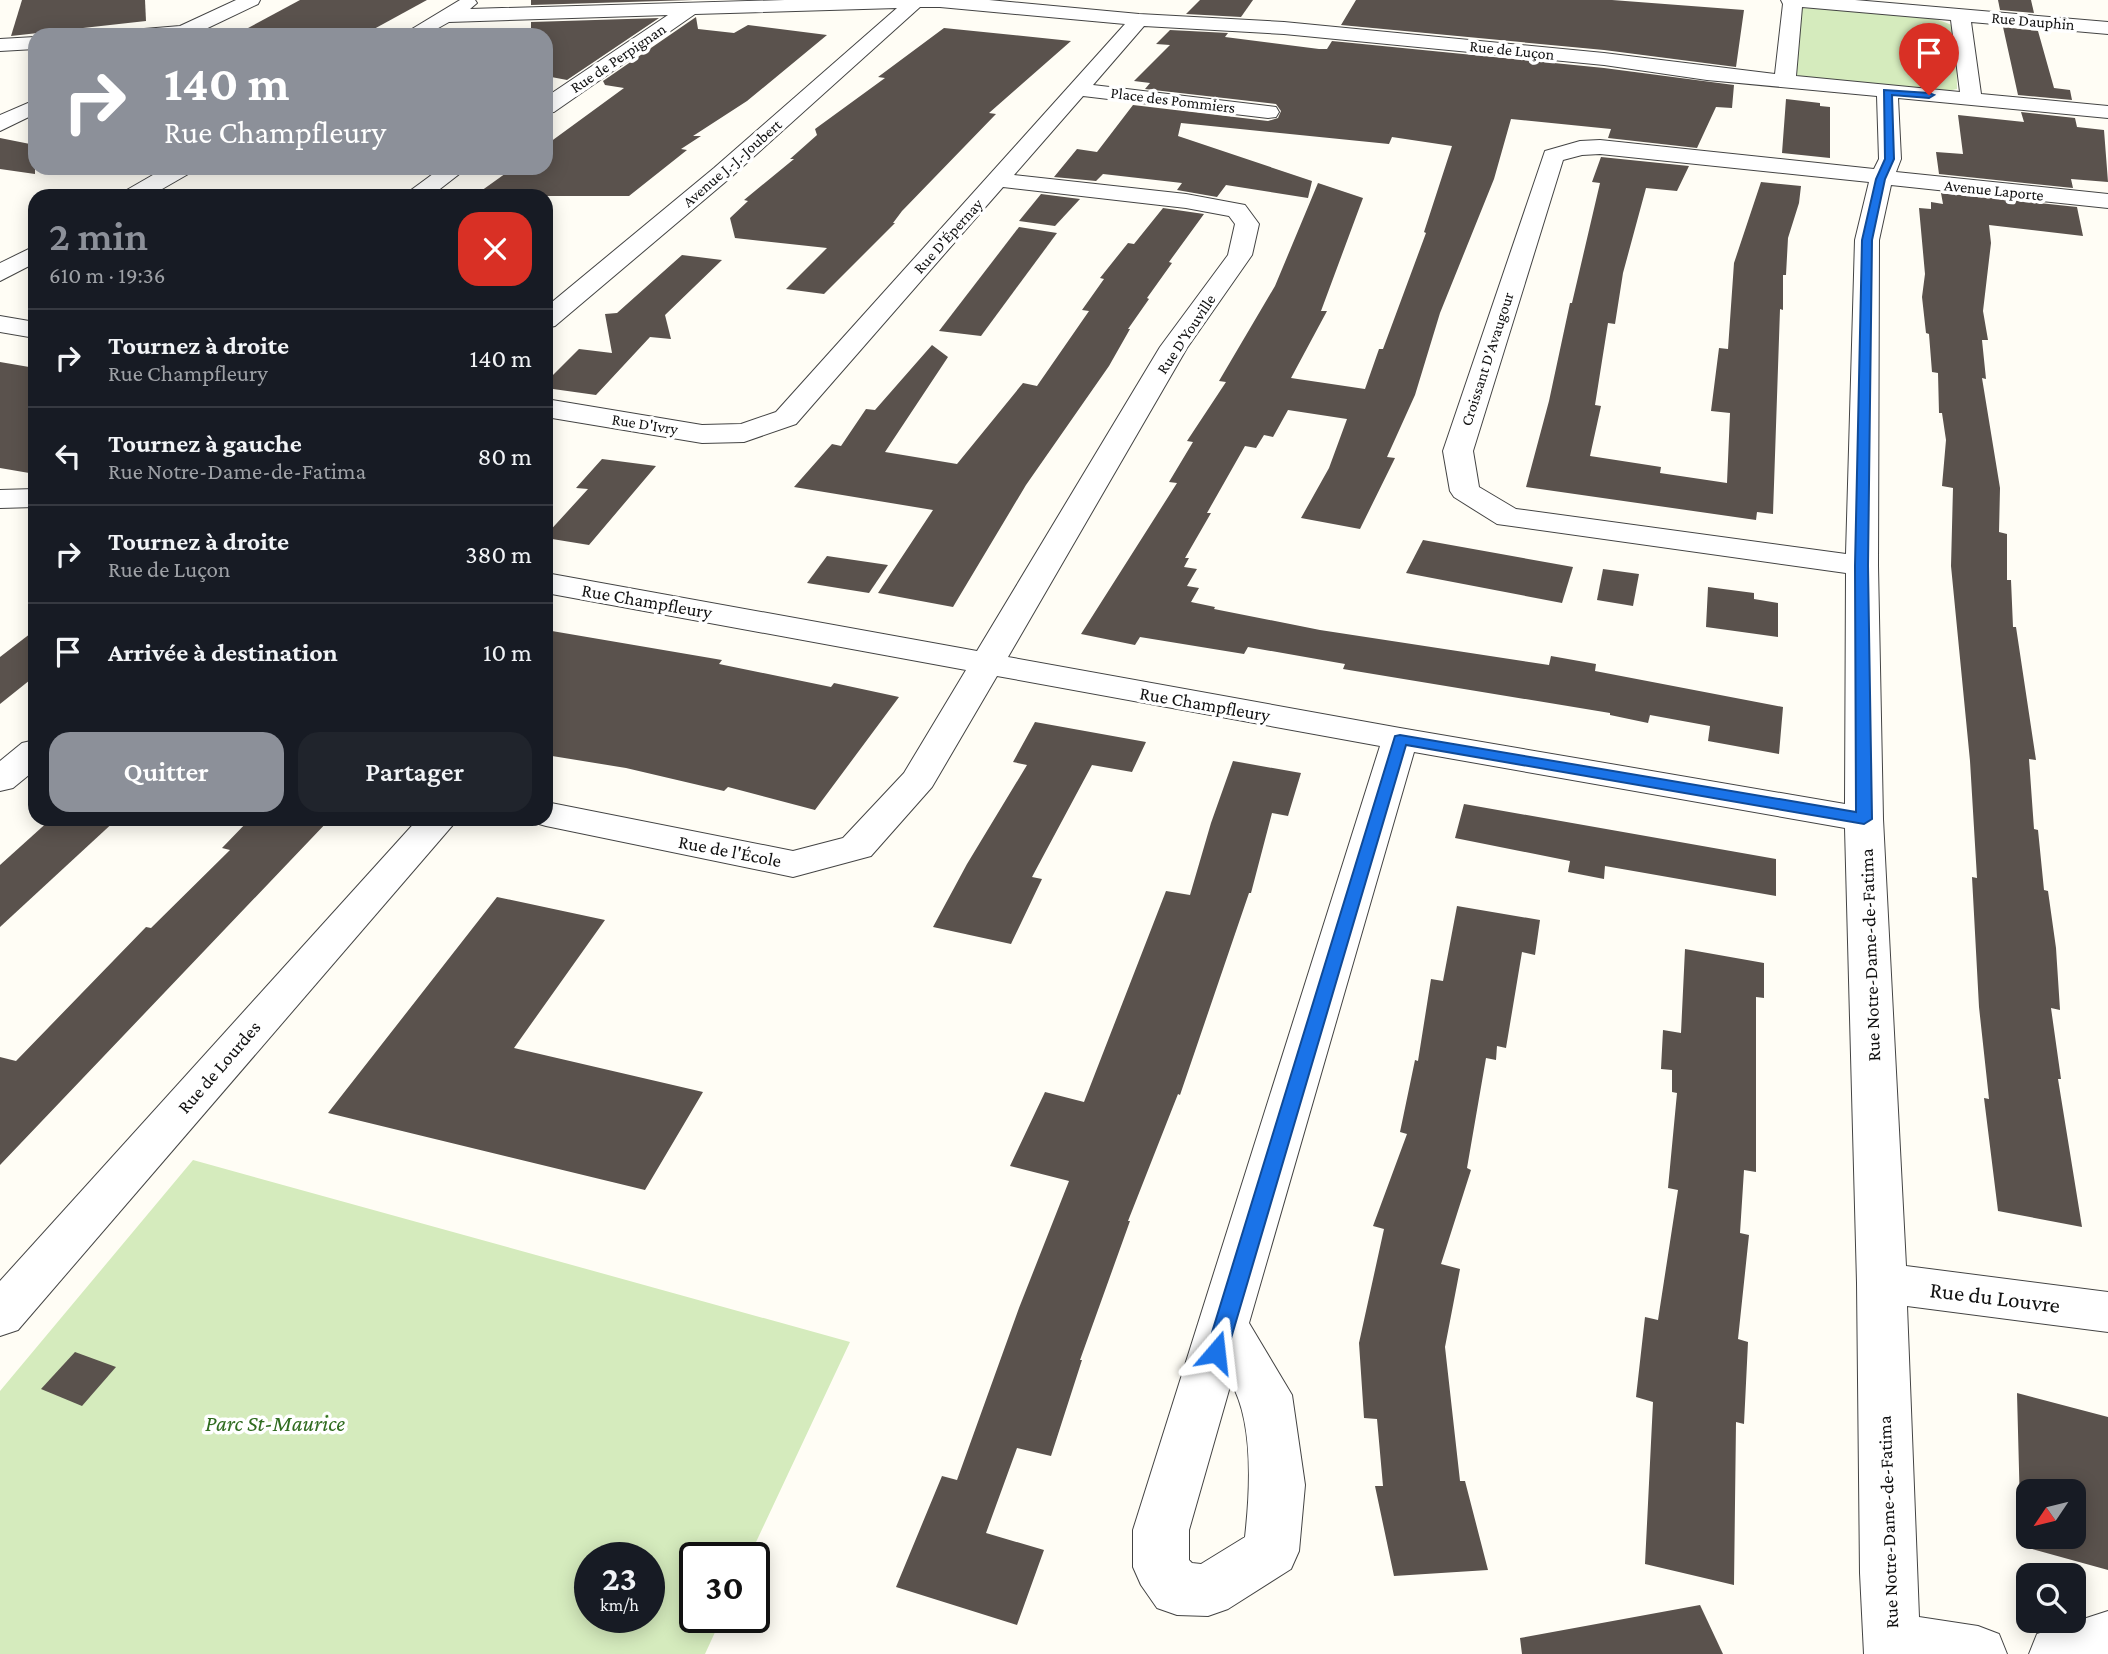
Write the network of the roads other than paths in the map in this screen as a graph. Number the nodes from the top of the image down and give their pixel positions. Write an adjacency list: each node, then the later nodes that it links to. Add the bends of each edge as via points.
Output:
1 (251, 0): 13 (street)
2 (473, 0): 11 (street)
3 (1791, 0): 5 (street, Rue Dauphin); 19 (street)
4 (914, 3): 6 (street, Rue de Luçon, via 935,11); 7 (street, Rue de Luçon); 39 (street, Avenue J.-J.-Joubert)
5 (1869, 3): 10 (street, Rue Dauphin)
6 (1006, 8): 9 (street, Rue de Luçon)
7 (690, 9): 11 (street, Rue de Luçon); 23 (street, Rue de Perpignan)
8 (1296, 9): 15 (street)
9 (1044, 10): 12 (street, Rue de Luçon)
10 (1960, 15): 16 (street, Rue Dauphin); 22 (street)
11 (445, 16): 14 (street)
12 (1134, 26): 15 (street, Rue de Luçon); 20 (street, Rue D'Épernay)
13 (193, 28)
14 (424, 28)
15 (1284, 28): 19 (street, Rue de Luçon)
16 (2108, 28)
17 (28, 43): 18 (street)
18 (0, 45)
19 (1785, 81): 21 (street, Rue de Luçon)
20 (1078, 89): 25 (street, Place des Pommiers); 31 (street, Rue D'Épernay)
21 (1887, 92): 22 (street, Rue de Luçon); 30 (street, Rue Notre-Dame-de-Fatima, via 1890,159)
22 (1971, 99): 26 (street, Rue de Luçon)
23 (553, 102)
24 (28, 110): 27 (street)
25 (1268, 112)
26 (2108, 112)
27 (0, 124)
28 (170, 175): 32 (street)
29 (446, 175): 33 (street)
30 (1881, 179): 34 (street, Avenue Laporte); 46 (street, Rue Notre-Dame-de-Fatima, via 1867,240); 46 (street, Croissant D'Avaugour, via 1600,148 1553,156 1458,451 1465,491 1508,517)
31 (999, 180): 43 (street, Rue D'Épernay, via 786,418); 48 (street, Rue D'Youville, via 1199,203 1237,211 1247,224 1240,255 1174,347)
32 (145, 189)
33 (425, 189)
34 (2108, 201)
35 (0, 250): 36 (street)
36 (28, 253)
37 (28, 257): 38 (street)
38 (0, 273)
39 (553, 314)
40 (0, 324): 41 (street)
41 (28, 329)
42 (553, 409): 43 (street, Rue D'Ivry, via 702,434)
43 (744, 433)
44 (28, 498): 45 (street)
45 (0, 499)
46 (1862, 566): 53 (street, Rue Notre-Dame-de-Fatima)
47 (553, 584): 48 (street, Rue Champfleury)
48 (988, 664): 49 (street, Rue Champfleury); 52 (street, Rue de l'École, via 919,779 857,847 793,864)
49 (1400, 739): 53 (street, Rue Champfleury); 58 (street)
50 (28, 757): 51 (street)
51 (0, 780)
52 (553, 815)
53 (1864, 819): 55 (street, Rue Notre-Dame-de-Fatima)
54 (433, 826): 57 (street, Rue de Lourdes)
55 (1882, 1283): 56 (street, Rue du Louvre); 60 (street, Rue Notre-Dame-de-Fatima, via 1886,1535)
56 (2108, 1312)
57 (0, 1315)
58 (1224, 1327)
59 (2108, 1638): 62 (street)
60 (1893, 1647): 61 (street)
61 (1978, 1654)
62 (2058, 1654)

